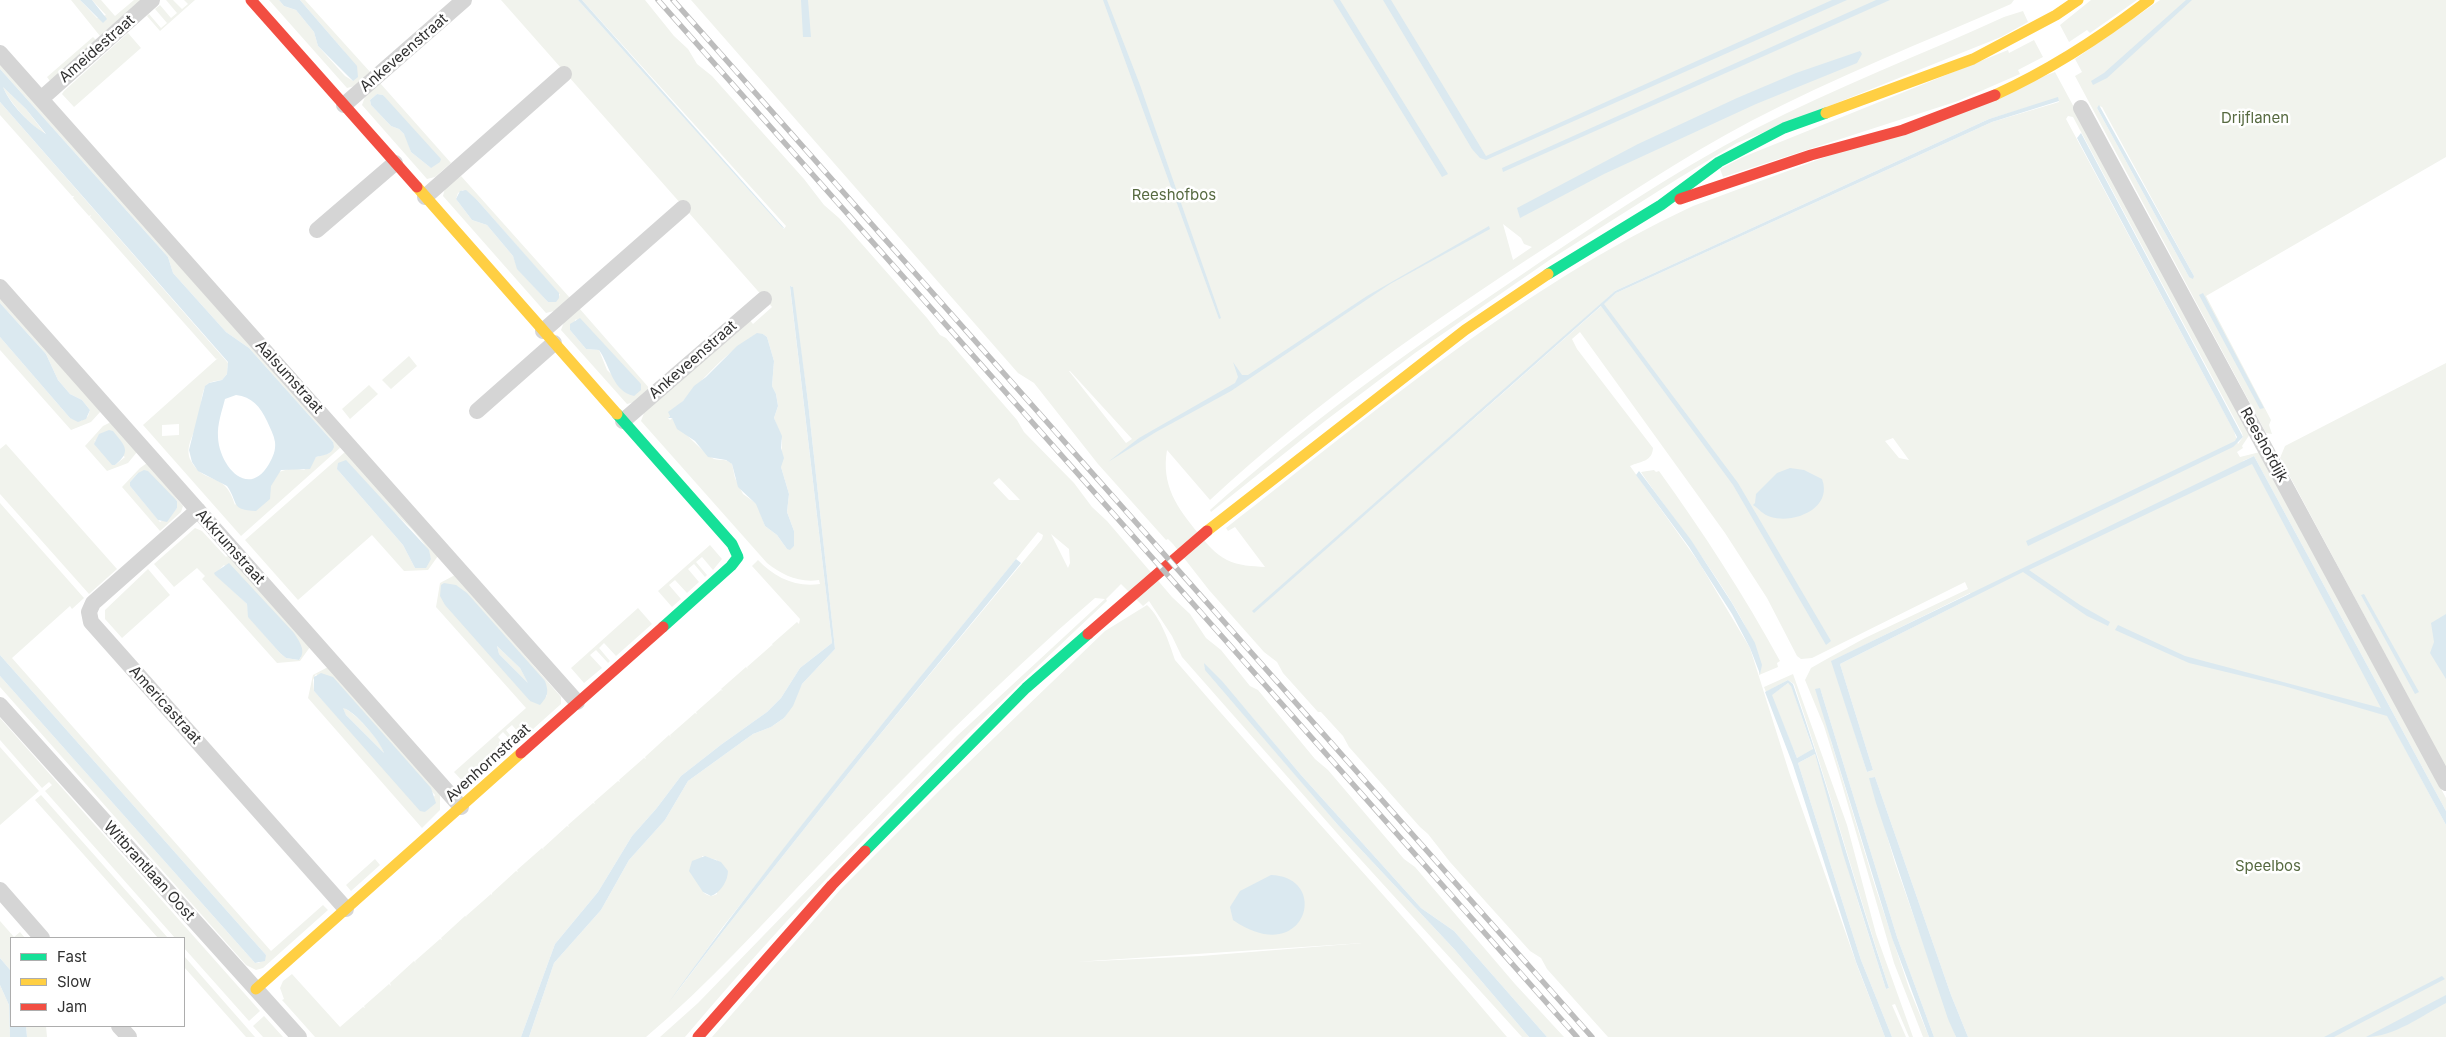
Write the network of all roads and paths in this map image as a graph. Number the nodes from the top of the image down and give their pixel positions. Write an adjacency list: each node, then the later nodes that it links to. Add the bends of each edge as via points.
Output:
1 (152, 0): 8 (street, Ameidestraat)
2 (251, 0): 9 (main road)
3 (464, 0): 9 (street, Ankeveenstraat)
4 (2078, 0): 13 (main road, via 1973,59 1784,128 1719,162)
5 (2149, 0): 13 (main road, via 2058,62 1967,106)
6 (0, 53): 8 (street, Aalsumstraat)
7 (564, 74): 12 (street)
8 (41, 98): 23 (street, Aalsumstraat)
9 (344, 106): 11 (main road)
10 (2081, 108): 25 (street, Reeshofdijk)
11 (395, 163): 12 (main road); 15 (street)
12 (425, 197): 18 (main road)
13 (1661, 205): 34 (main road, via 1581,252 1465,330 1219,520 1026,688 839,878)
14 (683, 208): 18 (street)
15 (317, 230)
16 (0, 287): 22 (street, Akkrumstraat)
17 (764, 299): 21 (street, Ankeveenstraat)
18 (543, 331): 19 (main road)
19 (554, 343): 20 (street); 21 (main road)
20 (477, 411)
21 (623, 421): 23 (main road, Avenhornstraat, via 732,544 738,557)
22 (198, 510): 26 (street, Akkrumstraat); 28 (street, Americastraat, via 93,603 88,612 91,622)
23 (577, 702): 26 (main road, Avenhornstraat)
24 (0, 705): 30 (street, Witbrantlaan Oost)
25 (2446, 784)
26 (461, 807): 28 (main road, Avenhornstraat)
27 (0, 890): 29 (street)
28 (346, 909): 30 (main road, Avenhornstraat)
29 (41, 937)
30 (256, 989): 33 (street, Witbrantlaan Oost)
31 (120, 1027): 32 (street)
32 (129, 1037)
33 (298, 1037)
34 (698, 1037)

